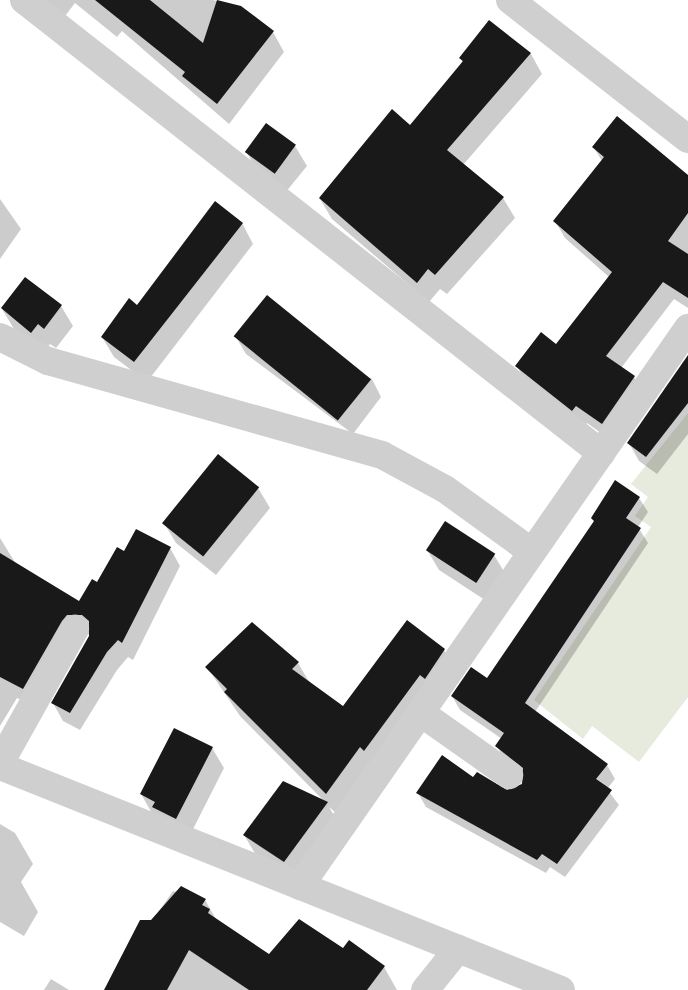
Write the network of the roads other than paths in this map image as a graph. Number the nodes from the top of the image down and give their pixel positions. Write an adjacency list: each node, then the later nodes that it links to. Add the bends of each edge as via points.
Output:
1 (24, 0): 6 (street)
2 (510, 0): 3 (street)
3 (688, 139)
4 (688, 328): 6 (street)
5 (0, 337): 7 (street, via 48,361 382,455 445,489)
6 (601, 453): 7 (street)
7 (532, 552): 9 (street)
8 (75, 629): 10 (street)
9 (422, 713): 11 (street); 12 (street)
10 (0, 764): 12 (street)
11 (508, 775)
12 (300, 886): 13 (street)
13 (458, 949): 14 (street); 15 (street)
14 (426, 990)
15 (561, 990)

